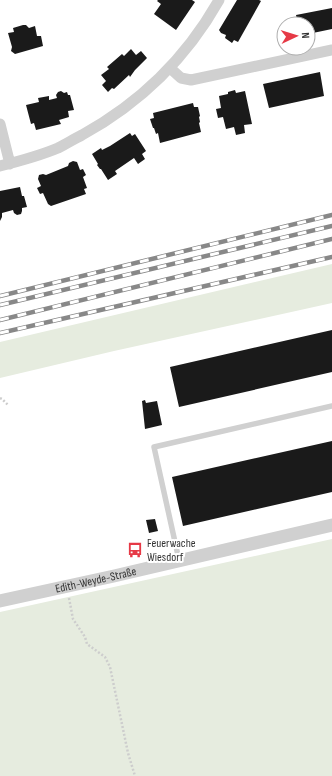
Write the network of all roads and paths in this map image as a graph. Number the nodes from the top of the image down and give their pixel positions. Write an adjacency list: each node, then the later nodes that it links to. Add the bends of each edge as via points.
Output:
1 (219, 0): 3 (street, via 189,46)
2 (332, 50): 3 (street, via 191,80 181,78)
3 (170, 68): 5 (street, via 138,98 102,124 59,147)
4 (0, 124): 5 (street)
5 (5, 165)
6 (0, 398): 7 (path)
7 (8, 405)
8 (332, 406): 10 (lane, via 154,447)
9 (332, 525): 10 (street, Edith-Weyde-Straße)
10 (179, 561): 12 (street, Edith-Weyde-Straße)
11 (69, 593): 13 (path, via 73,619 87,644 105,657 110,667)
12 (0, 601)
13 (135, 776)

